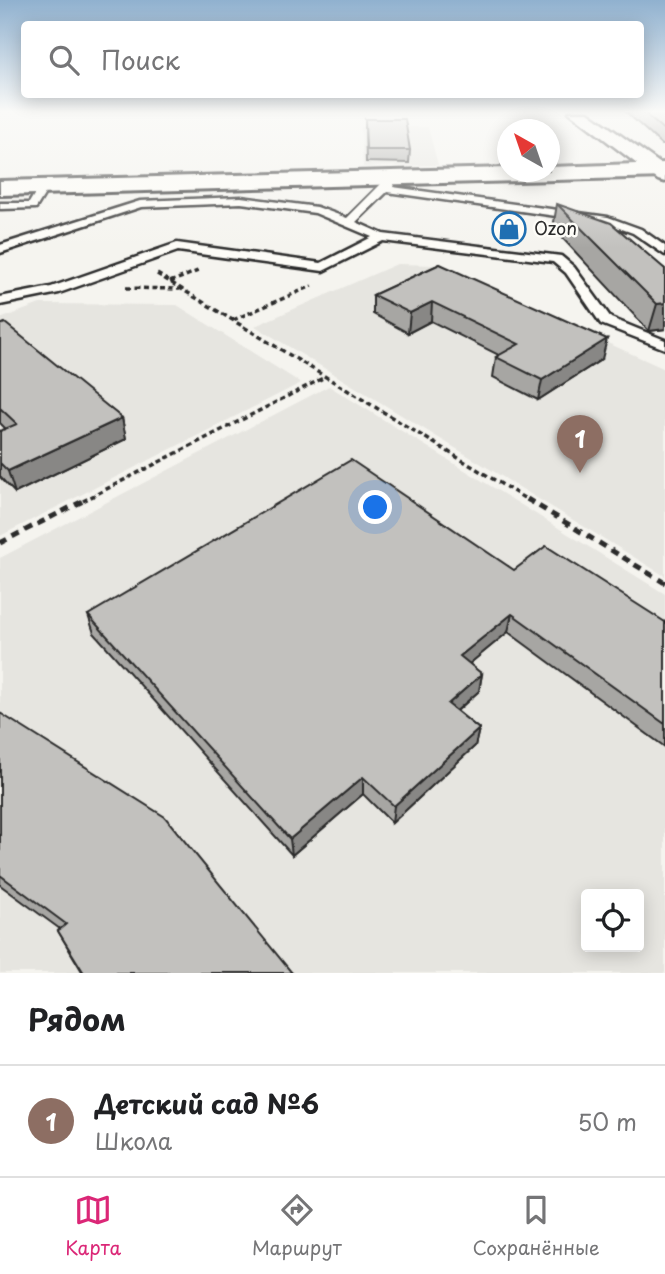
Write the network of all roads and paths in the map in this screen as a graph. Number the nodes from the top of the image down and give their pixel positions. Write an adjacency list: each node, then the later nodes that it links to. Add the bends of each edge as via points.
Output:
1 (641, 157): 2 (street)
2 (662, 172): 3 (street)
3 (388, 183): 4 (street); 7 (lane); 11 (lane, via 608,220 637,231)
4 (44, 187): 5 (street); 6 (lane, via 32,206)
5 (0, 188)
6 (0, 206)
7 (349, 223): 8 (lane); 10 (lane, via 317,210 241,200 141,204)
8 (381, 237): 12 (lane, via 323,267 177,247); 14 (lane, via 557,259 606,321)
9 (0, 242): 10 (lane, via 5,240)
10 (0, 249)
11 (665, 251)
12 (135, 261): 13 (lane, via 54,290); 15 (path)
13 (0, 301)
14 (665, 345)
15 (326, 377): 16 (path); 17 (path)
16 (0, 543)
17 (665, 583)

